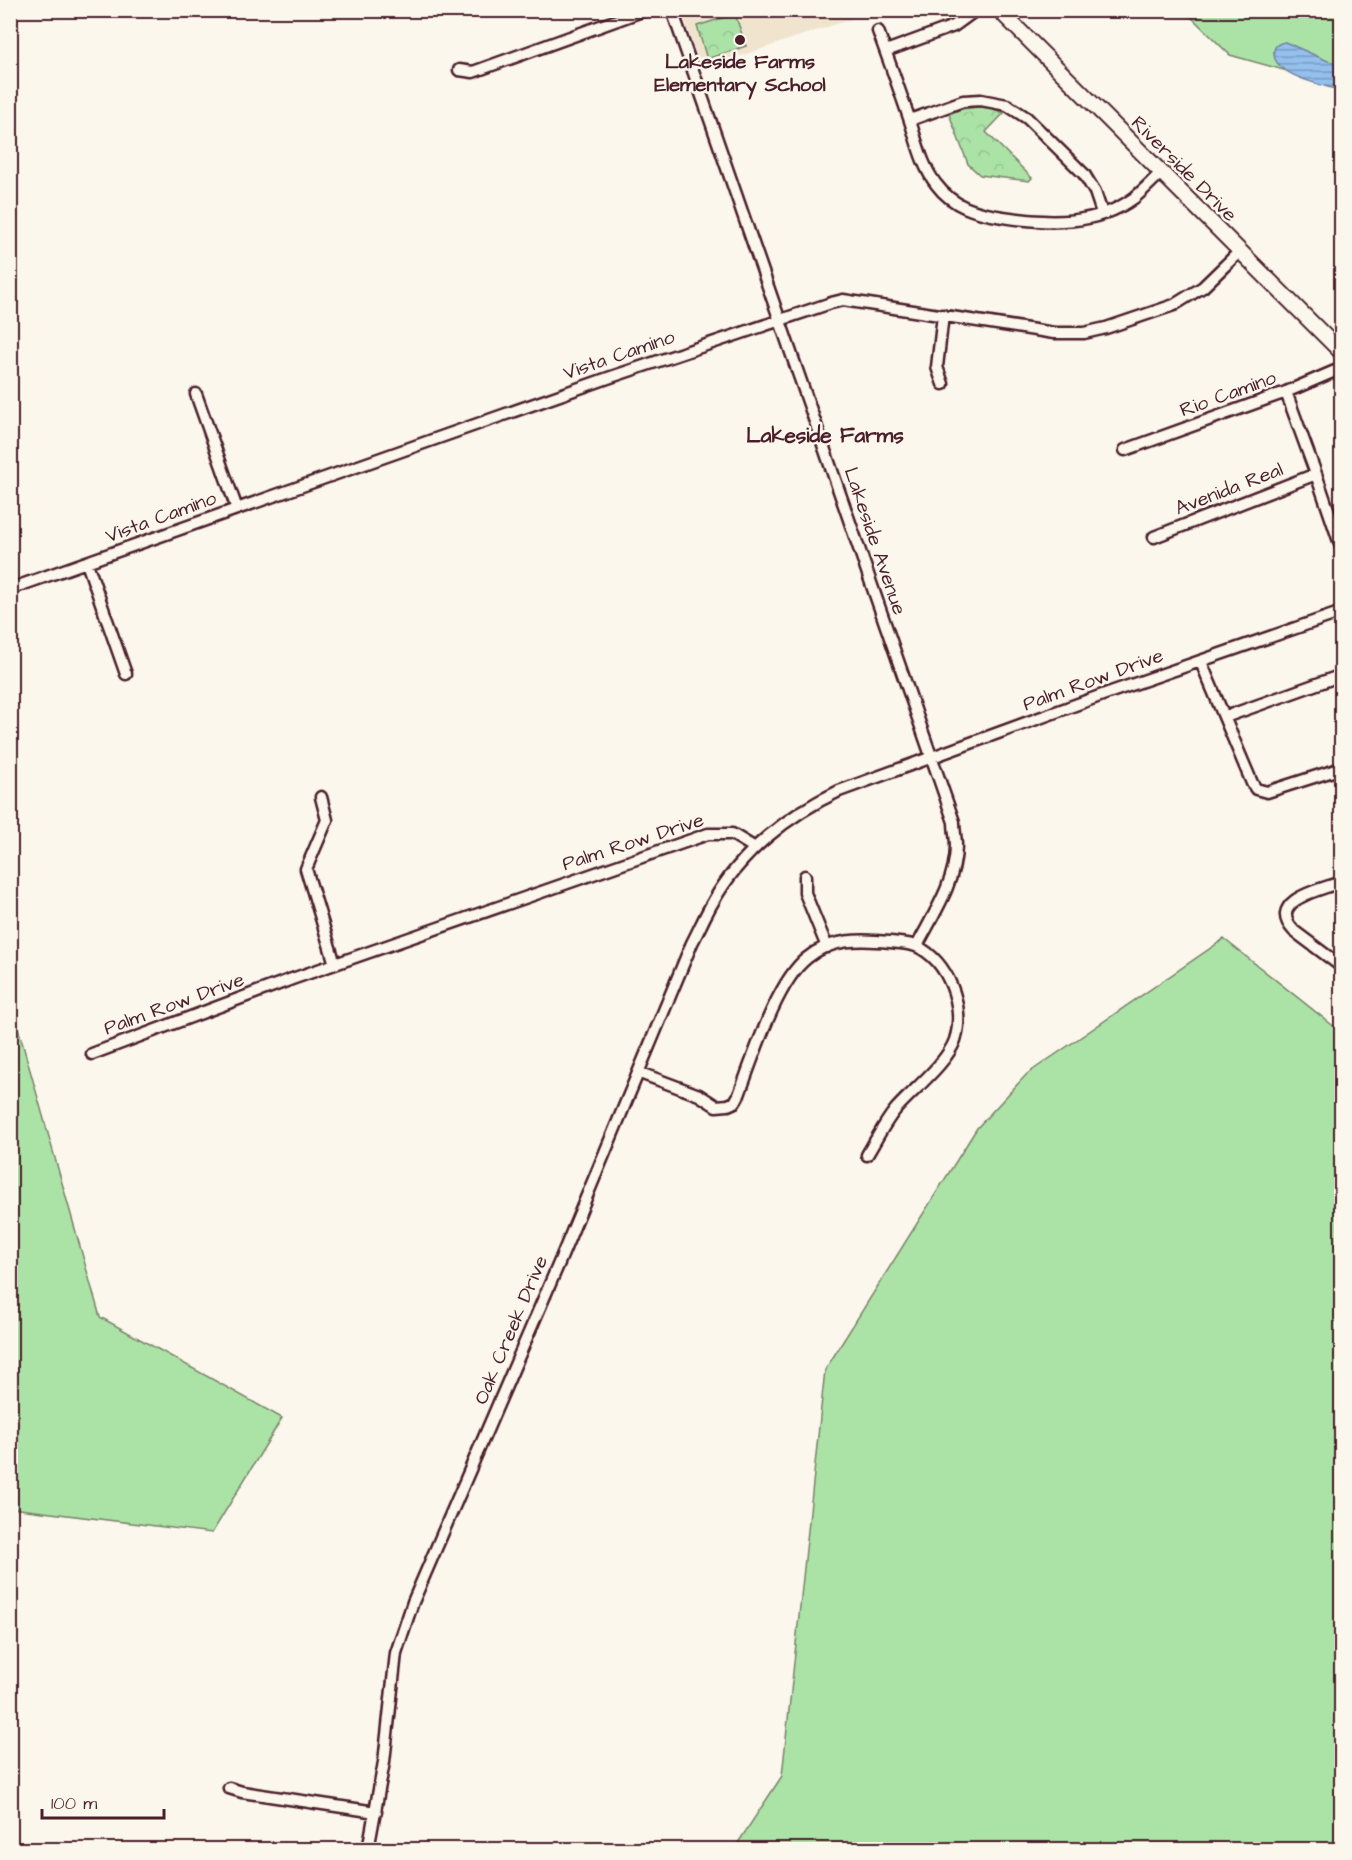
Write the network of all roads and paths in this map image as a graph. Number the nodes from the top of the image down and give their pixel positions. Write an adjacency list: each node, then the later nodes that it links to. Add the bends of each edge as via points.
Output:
1 (645, 10): 7 (street, via 473,72)
2 (672, 10): 13 (street, Lakeside Avenue)
3 (976, 10): 6 (street, via 954,26)
4 (999, 10): 9 (main road, Riverside Drive)
5 (878, 31): 6 (street)
6 (886, 51): 8 (street)
7 (459, 70)
8 (910, 120): 10 (street, via 931,178 966,209 1044,223 1081,220); 10 (street, via 963,101 1007,105 1027,118 1084,174)
9 (1161, 173): 10 (street, via 1133,199); 11 (main road, Riverside Drive)
10 (1102, 213)
11 (1239, 252): 12 (street, Vista Camino, via 1185,299 1084,333 1054,333); 14 (main road, Riverside Drive)
12 (943, 315): 13 (street, Vista Camino, via 843,300); 16 (street, via 937,367)
13 (779, 320): 21 (street, Vista Camino); 31 (street, Lakeside Avenue)
14 (1341, 353)
15 (1341, 368): 17 (street, Rio Camino)
16 (943, 384)
17 (1286, 392): 19 (street, Rio Camino); 20 (street)
18 (196, 394): 21 (street)
19 (1125, 450)
20 (1316, 474): 22 (street, Avenida Real); 23 (street)
21 (237, 509): 24 (street, Vista Camino)
22 (1154, 537)
23 (1341, 550)
24 (87, 563): 25 (street, Vista Camino); 28 (street)
25 (10, 590)
26 (1341, 612): 27 (street, Palm Row Drive)
27 (1201, 662): 30 (street); 31 (street, Palm Row Drive)
28 (126, 674)
29 (1341, 675): 30 (street)
30 (1225, 717): 32 (street, via 1252,783 1260,791)
31 (932, 757): 34 (street, Palm Row Drive, via 822,799 787,821); 37 (street, Lakeside Avenue, via 954,822 956,846 946,889)
32 (1341, 768)
33 (321, 797): 39 (street, via 327,820 306,869)
34 (755, 849): 39 (street, Palm Row Drive, via 732,834 708,834); 42 (street, Oak Creek Drive, via 713,901)
35 (805, 876): 38 (street, via 805,893)
36 (1341, 882): 40 (street, via 1297,898 1286,910 1288,925)
37 (917, 946): 38 (street, via 866,939); 43 (street, via 945,972 952,989 957,1005 955,1041 941,1062 894,1112)
38 (826, 947): 42 (street, via 807,958 781,990 732,1104 716,1106 699,1095)
39 (335, 964): 41 (street, Palm Row Drive)
40 (1341, 967)
41 (92, 1054)
42 (640, 1073): 45 (street, Oak Creek Drive, via 405,1622 396,1653)
43 (867, 1155)
44 (229, 1788): 45 (street)
45 (376, 1812): 46 (street, Oak Creek Drive)
46 (368, 1850)

